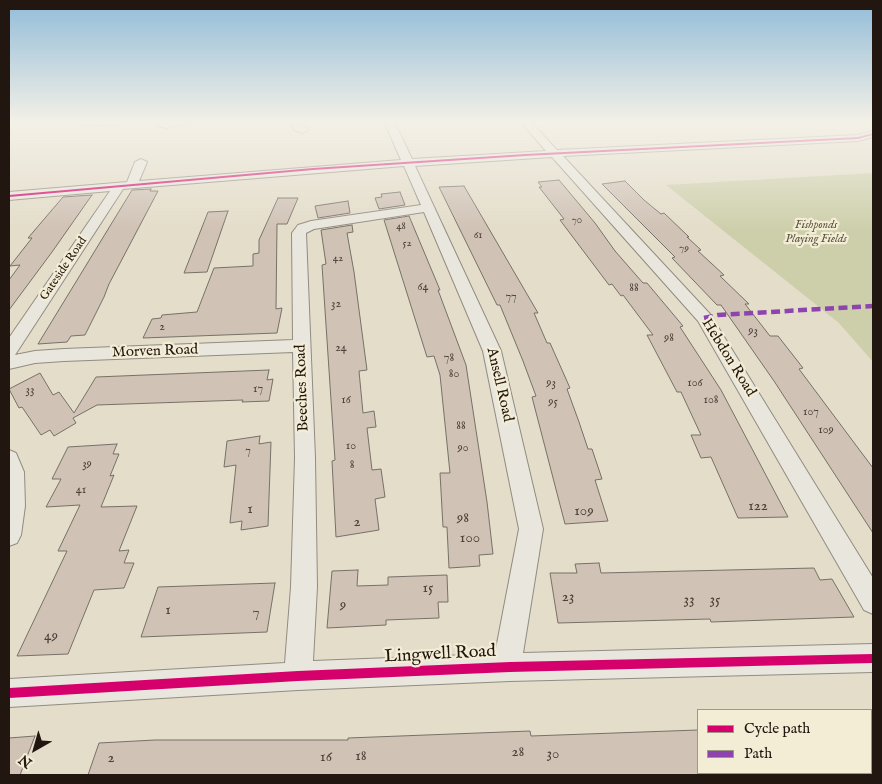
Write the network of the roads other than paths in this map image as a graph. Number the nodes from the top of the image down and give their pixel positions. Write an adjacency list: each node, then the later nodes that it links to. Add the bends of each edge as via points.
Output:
1 (406, 158): 5 (street, Ansell Road)
2 (496, 158): 5 (street)
3 (558, 158): 14 (street, Hebdon Road, via 704,318)
4 (142, 162): 6 (street)
5 (408, 163): 6 (street); 8 (street, Ansell Road)
6 (126, 185): 7 (street); 10 (street, Gateside Road)
7 (9, 196)
8 (429, 208): 9 (street, Beeches Road, via 311,225 300,230); 16 (street, Ansell Road, via 492,351 532,529 508,651)
9 (302, 346): 11 (street, Morven Road, via 64,355); 17 (street, Beeches Road, via 304,588)
10 (9, 352)
11 (9, 363)
12 (9, 459): 13 (street, via 13,472 14,506)
13 (9, 535)
14 (873, 601)
15 (873, 658): 16 (street, Lingwell Road)
16 (510, 667): 17 (street, Lingwell Road)
17 (298, 676): 18 (street, Lingwell Road)
18 (9, 693)

